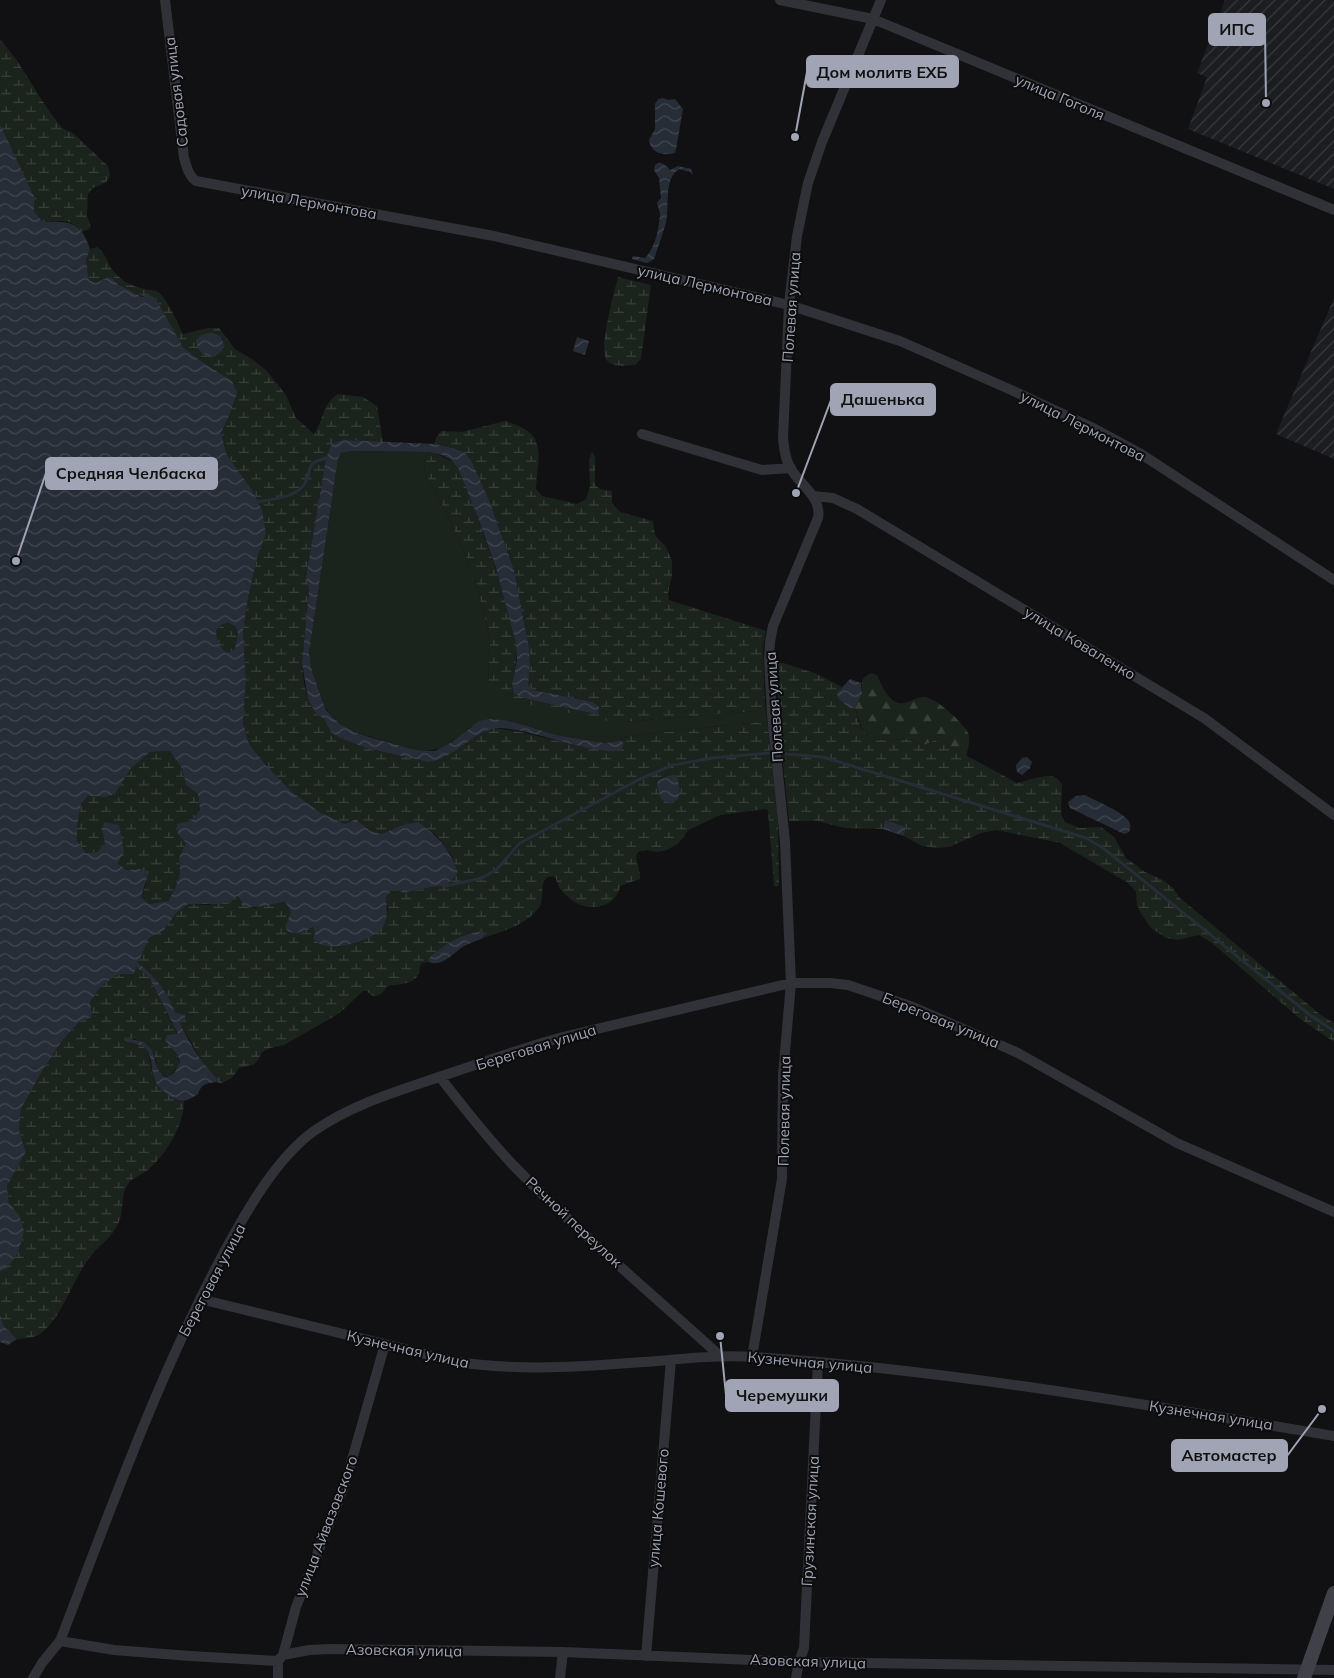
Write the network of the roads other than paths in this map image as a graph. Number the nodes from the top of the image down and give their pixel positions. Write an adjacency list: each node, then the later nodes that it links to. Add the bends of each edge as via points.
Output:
1 (165, 0): 5 (street, Садовая улица, via 184,158 191,177)
2 (780, 0): 4 (street, улица Гоголя)
3 (881, 0): 4 (street, Полевая улица)
4 (873, 19): 6 (street, улица Гоголя); 7 (street, Полевая улица, via 808,183 797,236)
5 (196, 181): 7 (street, улица Лермонтова, via 494,236)
6 (1334, 210)
7 (789, 305): 9 (street, Полевая улица, via 783,438); 11 (street, улица Лермонтова, via 900,340 1091,427 1141,454)
8 (642, 434): 9 (street, via 762,470)
9 (790, 468): 10 (street, Полевая улица)
10 (813, 496): 12 (street, улица Коваленко, via 833,498 857,509 1204,718); 13 (street, Полевая улица, via 819,510 818,518 773,626 769,659 785,842)
11 (1334, 580)
12 (1334, 815)
13 (791, 983): 14 (street, Береговая улица, via 562,1037); 15 (street, Береговая улица, via 848,985 913,1007 1018,1053 1177,1143); 19 (street, Полевая улица, via 783,1075 782,1179)
14 (440, 1077): 16 (street, Береговая улица, via 391,1093 344,1114 297,1145 283,1160 235,1232); 18 (street, Речной переулок, via 513,1165)
15 (1334, 1212)
16 (200, 1299): 17 (street, Кузнечная улица); 24 (street, Береговая улица, via 138,1439)
17 (385, 1344): 20 (street, Кузнечная улица, via 458,1362 503,1367 574,1368); 27 (street, улица Айвазовского, via 345,1484 296,1607)
18 (720, 1356): 19 (street, Кузнечная улица); 20 (street, Кузнечная улица)
19 (752, 1356): 21 (street, Кузнечная улица)
20 (671, 1360): 26 (street, улица Кошевого)
21 (818, 1362): 22 (street, Кузнечная улица, via 1011,1384); 28 (street, Грузинская улица, via 804,1648)
22 (1334, 1436)
23 (1334, 1593): 30 (street)
24 (60, 1641): 27 (street, Азовская улица, via 114,1650 190,1656); 31 (street, Береговая улица)
25 (563, 1652): 26 (street, Азовская улица); 27 (street, Азовская улица, via 332,1649 309,1650); 33 (street)
26 (646, 1656): 28 (street, Азовская улица)
27 (281, 1658): 32 (street, улица Айвазовского)
28 (799, 1662): 30 (street, Азовская улица); 34 (street, Грузинская улица)
29 (1334, 1670): 30 (street, Азовская улица)
30 (1305, 1674)
31 (34, 1678)
32 (278, 1678)
33 (560, 1678)
34 (796, 1678)

